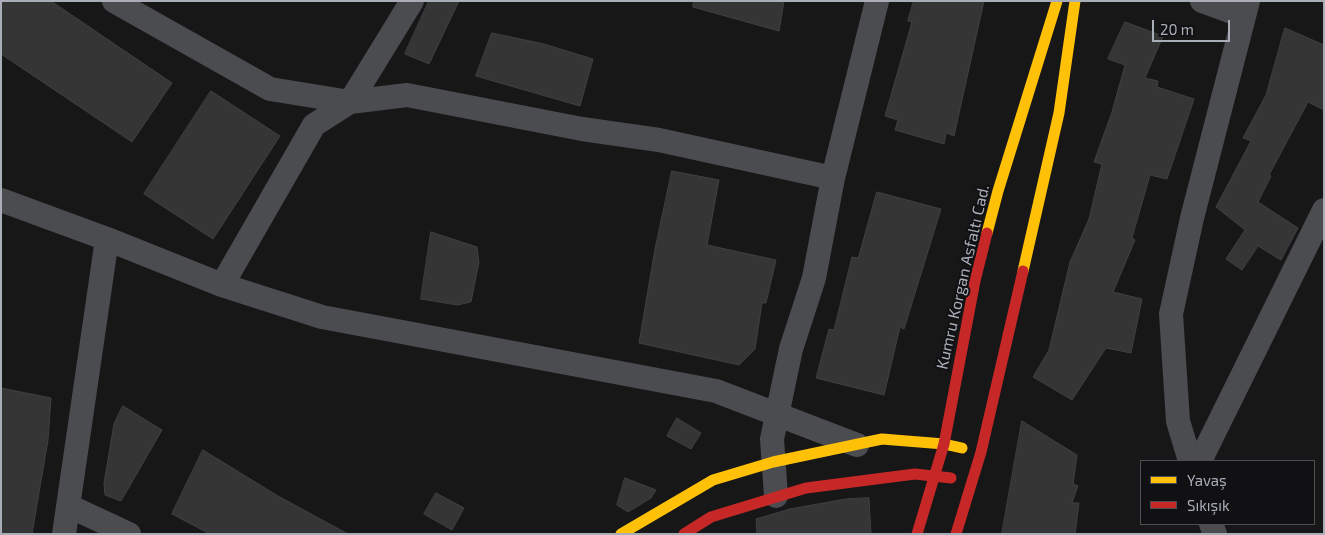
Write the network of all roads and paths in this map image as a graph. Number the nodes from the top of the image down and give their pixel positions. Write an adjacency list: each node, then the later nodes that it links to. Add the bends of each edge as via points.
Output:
1 (114, 1): 8 (street, via 270,89)
2 (412, 1): 8 (street)
3 (876, 1): 9 (street)
4 (1057, 1): 15 (main road, Kumru Korgan Asfaltı Cad., via 998,191 977,272)
5 (1075, 1): 17 (main road, via 1059,113)
6 (1202, 1): 7 (street)
7 (1246, 8): 18 (street, via 1192,218 1172,314 1178,421)
8 (350, 102): 9 (street, via 407,95 582,129 659,140); 13 (street, via 314,126)
9 (833, 178): 14 (street, via 814,278 791,349)
10 (1, 200): 12 (street)
11 (1324, 210): 19 (street)
12 (107, 239): 13 (street); 24 (street)
13 (222, 285): 14 (street, via 322,317 716,391)
14 (777, 413): 16 (street); 20 (street, via 772,439)
15 (944, 444): 16 (main road, via 882,439); 17 (main road); 21 (main road, Kumru Korgan Asfaltı Cad.)
16 (857, 445): 20 (main road)
17 (980, 452): 22 (main road)
18 (1190, 460)
19 (1200, 460)
20 (773, 462): 23 (street); 27 (main road, via 713,480)
21 (933, 476): 22 (main road); 23 (main road, via 915,474); 29 (main road, Kumru Korgan Asfaltı Cad.)
22 (972, 480): 30 (main road)
23 (776, 496): 28 (main road, via 711,517)
24 (69, 506): 25 (street); 26 (street)
25 (64, 534)
26 (129, 534)
27 (621, 534)
28 (684, 534)
29 (917, 534)
30 (956, 534)

